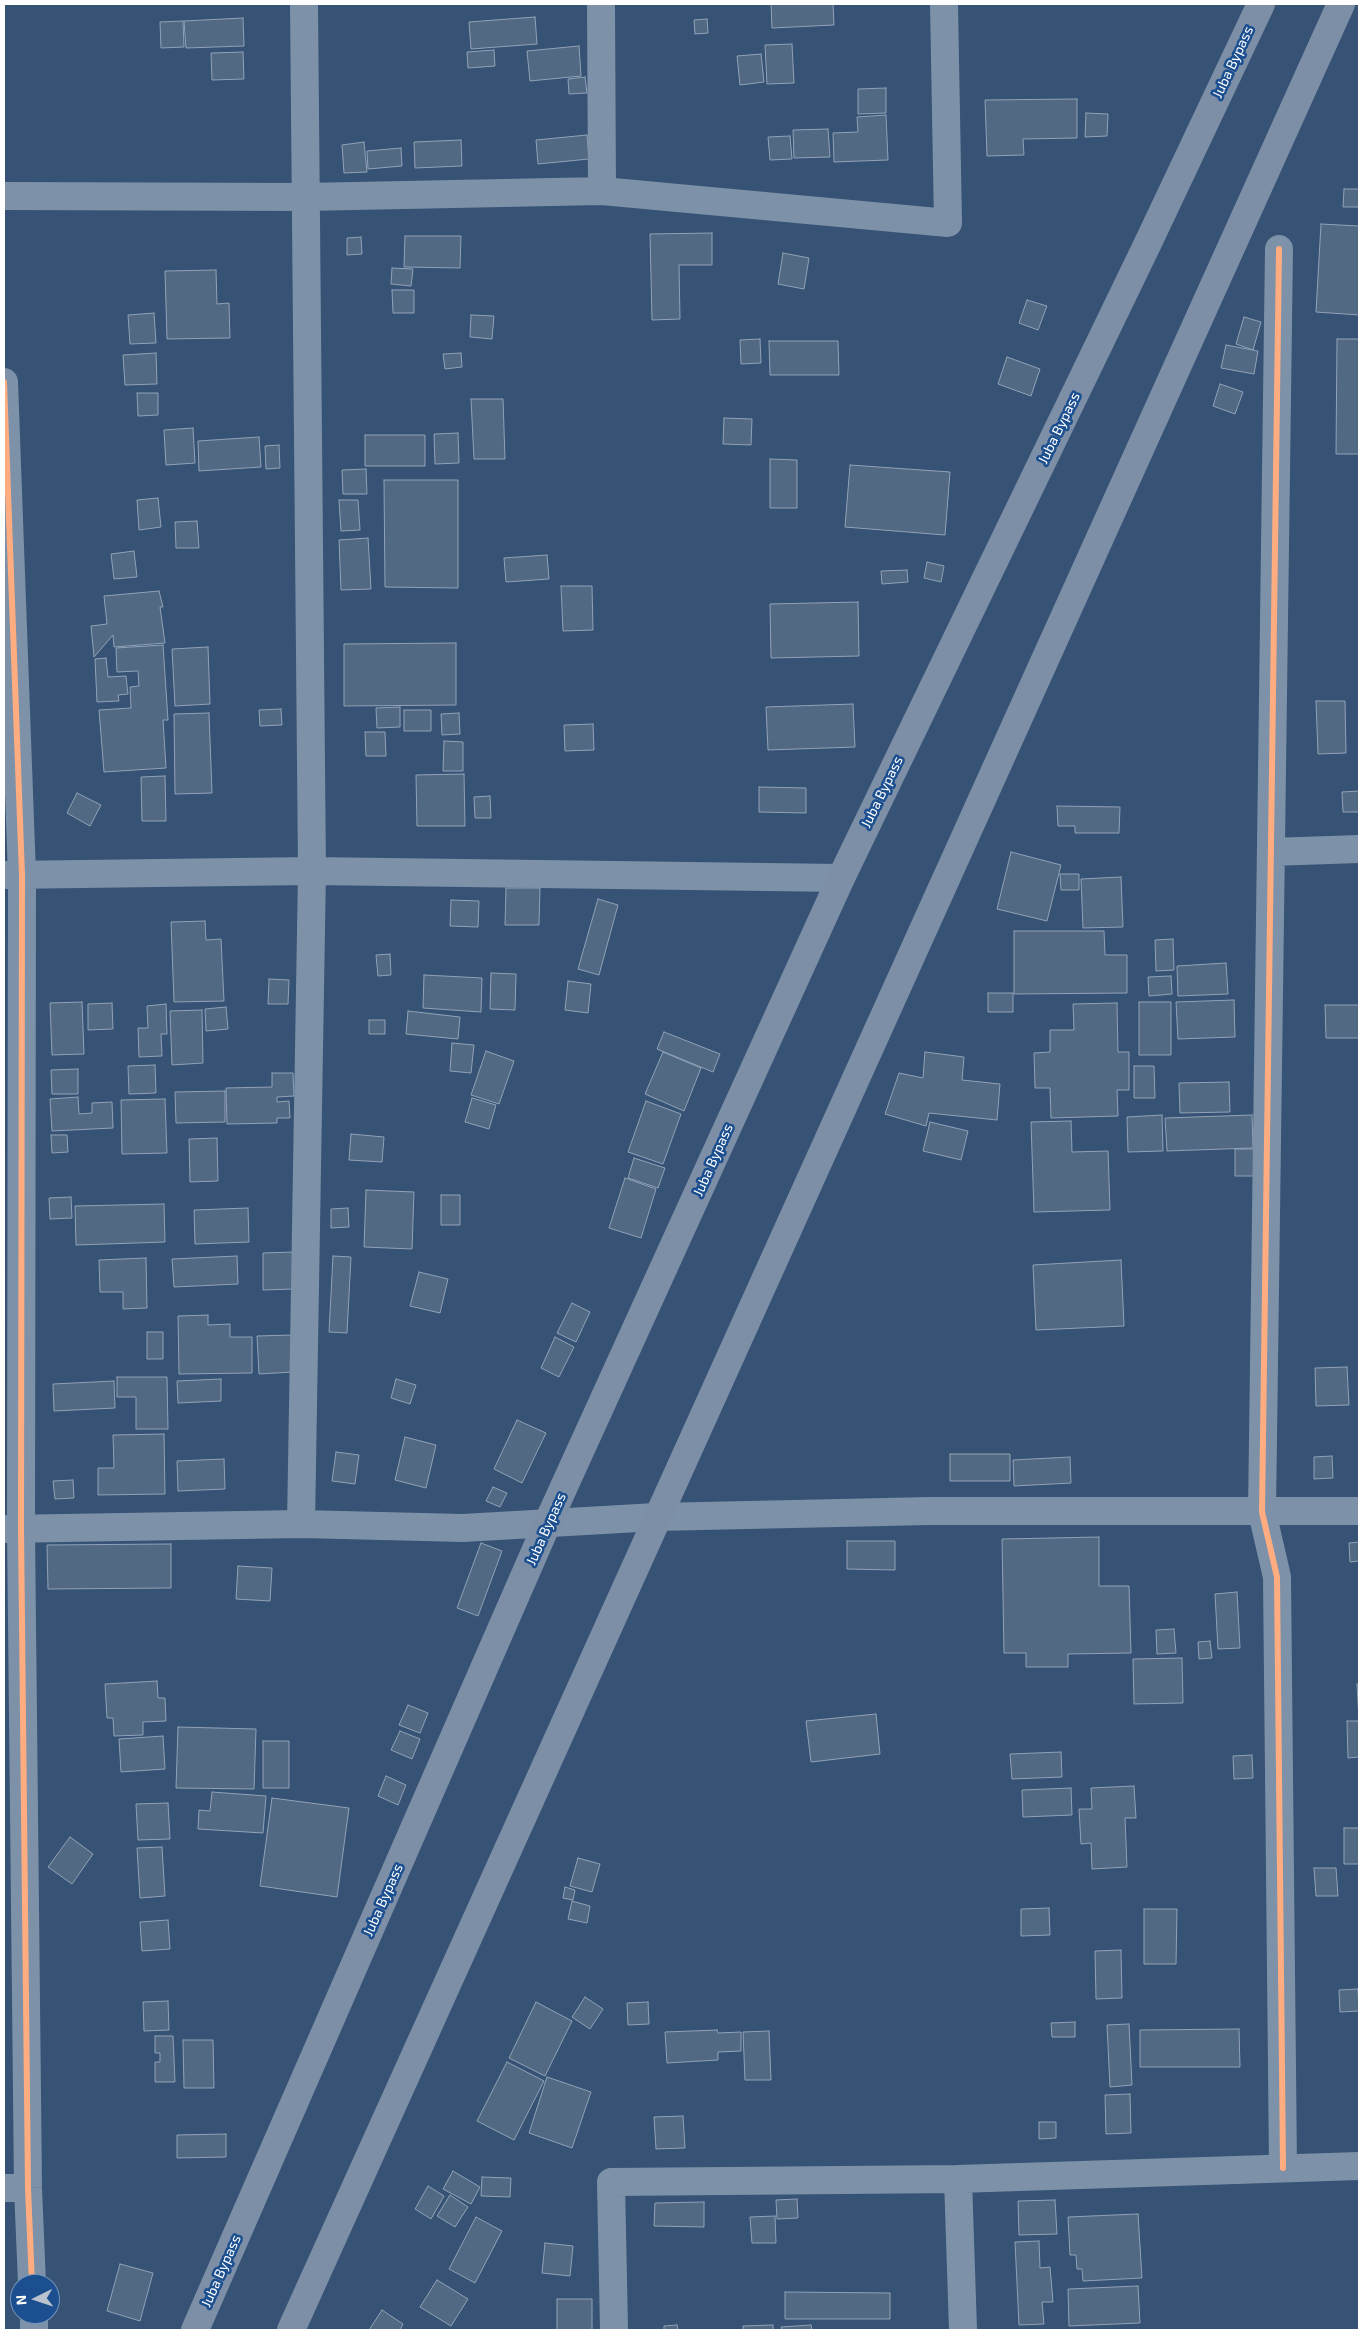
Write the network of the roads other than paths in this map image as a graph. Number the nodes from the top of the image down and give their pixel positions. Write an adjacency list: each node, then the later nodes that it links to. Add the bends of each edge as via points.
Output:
1 (304, 4): 8 (street)
2 (601, 4): 6 (street)
3 (944, 4): 6 (street, via 948,223)
4 (1261, 4): 15 (main road, Juba Bypass, via 1148,245)
5 (1340, 4): 18 (main road)
6 (602, 190): 8 (street)
7 (4, 196): 8 (street)
8 (305, 197): 13 (street)
9 (1279, 249): 12 (street)
10 (4, 382): 14 (street)
11 (1359, 849): 12 (street)
12 (1271, 852): 17 (street)
13 (312, 871): 14 (street); 15 (street); 19 (street)
14 (13, 875): 21 (street)
15 (841, 878): 20 (main road, Juba Bypass)
16 (1359, 1511): 17 (street)
17 (1262, 1512): 18 (street, via 930,1511); 23 (street, via 1277,1577)
18 (656, 1517): 20 (street); 28 (main road)
19 (301, 1524): 20 (street, via 463,1528); 21 (street)
20 (547, 1524): 27 (main road, Juba Bypass)
21 (13, 1529): 25 (street)
22 (1359, 2166): 23 (street)
23 (1283, 2168): 24 (street)
24 (958, 2179): 29 (street, via 611,2182); 30 (street)
25 (16, 2188): 26 (street)
26 (30, 2274)
27 (195, 2330)
28 (291, 2330)
29 (614, 2330)
30 (963, 2330)

